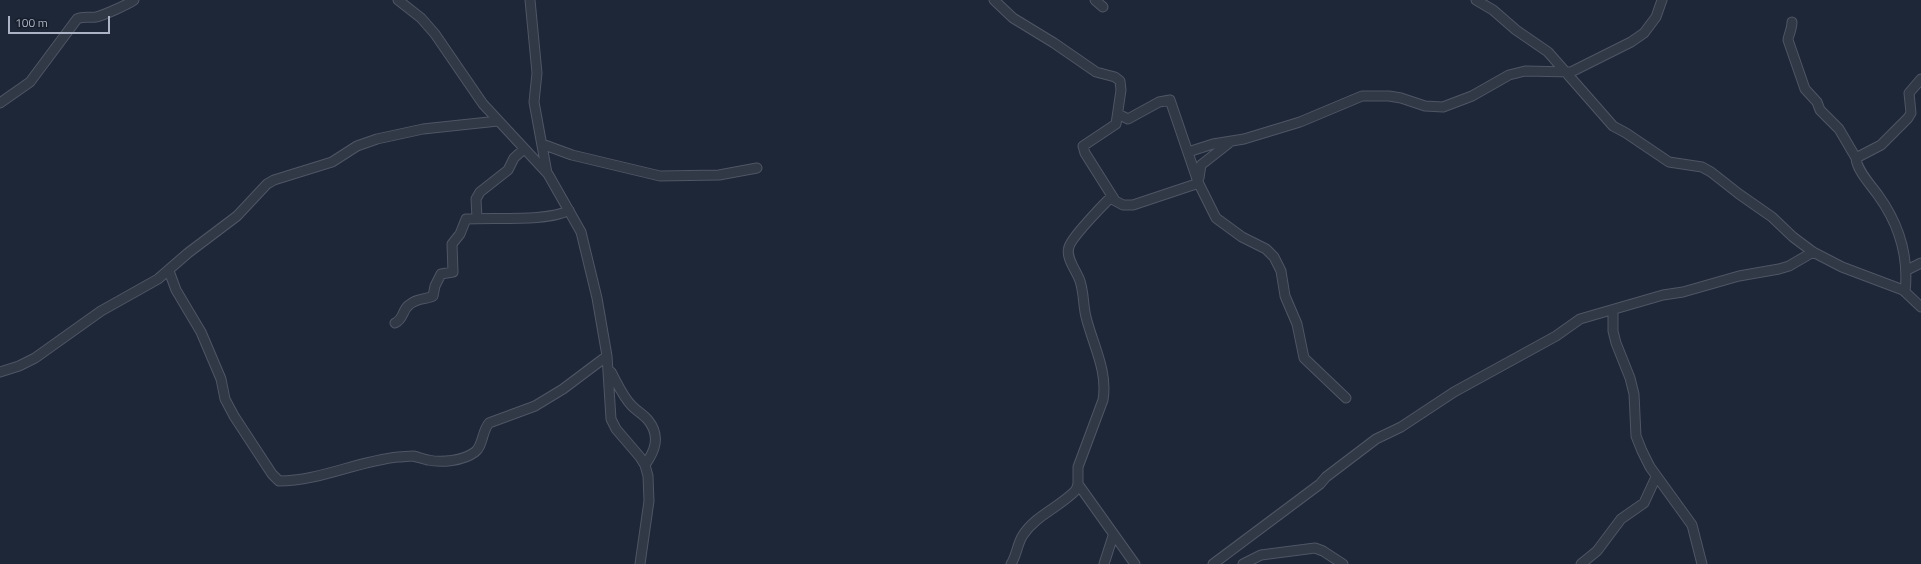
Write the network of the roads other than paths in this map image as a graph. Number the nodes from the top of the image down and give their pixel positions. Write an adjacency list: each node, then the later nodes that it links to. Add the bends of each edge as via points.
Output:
1 (134, 0): 12 (street, via 102,16 77,19 30,82)
2 (398, 0): 14 (street, via 421,18 435,34 483,104)
3 (530, 0): 16 (street, via 537,73 534,102)
4 (994, 0): 13 (street, via 1013,18 1096,72 1118,79 1121,90)
5 (1095, 0): 8 (street)
6 (1476, 0): 10 (street, via 1548,52)
7 (1662, 0): 10 (street, via 1656,17 1644,34)
8 (1103, 7)
9 (1792, 22): 20 (street, via 1788,40 1805,89 1820,110 1839,129)
10 (1566, 73): 15 (street, via 1525,71 1509,75 1472,96 1443,107 1425,106 1389,96 1362,96 1300,122); 27 (street, via 1613,126 1669,162 1702,167 1711,172 1772,217 1792,237)
11 (1921, 79): 20 (street, via 1909,93 1911,112 1908,118 1881,144)
12 (0, 102)
13 (1118, 114): 18 (street, via 1128,119 1159,102 1170,100); 24 (street, via 1115,126 1083,146)
14 (498, 121): 17 (street); 30 (street, via 423,129 377,139 357,146 332,162 274,180 267,184 237,216 188,253)
15 (1229, 142): 18 (street); 23 (street, via 1201,165)
16 (542, 148): 19 (street, via 538,157); 21 (street, via 660,176 719,175); 22 (street)
17 (524, 149): 19 (street); 26 (street, via 514,158 508,170 480,192 476,199)
18 (1188, 152): 23 (street)
19 (532, 158): 22 (street)
20 (1856, 158): 29 (street, via 1862,172 1892,218 1900,238)
21 (757, 168)
22 (548, 174): 25 (street)
23 (1198, 181): 24 (street, via 1196,184 1133,205 1123,205); 38 (street, via 1216,218 1242,237 1266,249 1274,257 1281,271 1285,296 1297,324 1304,358)
24 (1114, 198): 41 (street, via 1110,198 1074,237 1069,247 1070,259 1082,287 1086,316 1104,374 1105,388 1078,467)
25 (569, 210): 26 (street, via 555,215); 35 (street, via 581,232 597,298)
26 (477, 218): 34 (street, via 466,219 460,234 452,244 453,272 441,274 433,296 421,298 408,305 401,319)
27 (1813, 252): 31 (street, via 1842,267); 33 (street, via 1779,269 1738,276)
28 (1921, 263): 29 (street)
29 (1907, 270): 31 (street)
30 (169, 271): 35 (street, via 176,290 201,332 234,416 279,481 317,476 395,458 414,456 445,461 466,457 478,448 489,423 535,406 563,390); 37 (street, via 143,289 102,311 35,358)
31 (1905, 292): 32 (street)
32 (1921, 307)
33 (1613, 310): 40 (street, via 1613,331 1634,394 1636,436); 47 (street, via 1580,319 1556,336 1454,392 1401,427 1376,439)
34 (395, 323)
35 (607, 356): 36 (street)
36 (609, 369): 39 (street, via 612,419 616,429); 39 (street, via 631,406 652,425 656,441 654,453)
37 (0, 372)
38 (1346, 398)
39 (645, 465): 43 (street, via 649,501)
40 (1656, 477): 50 (street, via 1644,503 1622,519 1597,551); 51 (street, via 1692,525)
41 (1078, 484): 42 (street); 44 (street, via 1071,495 1030,526 1022,536 1016,557)
42 (1113, 536): 45 (street); 46 (street)
43 (640, 564)
44 (1011, 564)
45 (1104, 564)
46 (1135, 564)
47 (1213, 564)
48 (1243, 564): 49 (street, via 1261,555 1315,548)
49 (1343, 564)
50 (1581, 564)
51 (1702, 564)

